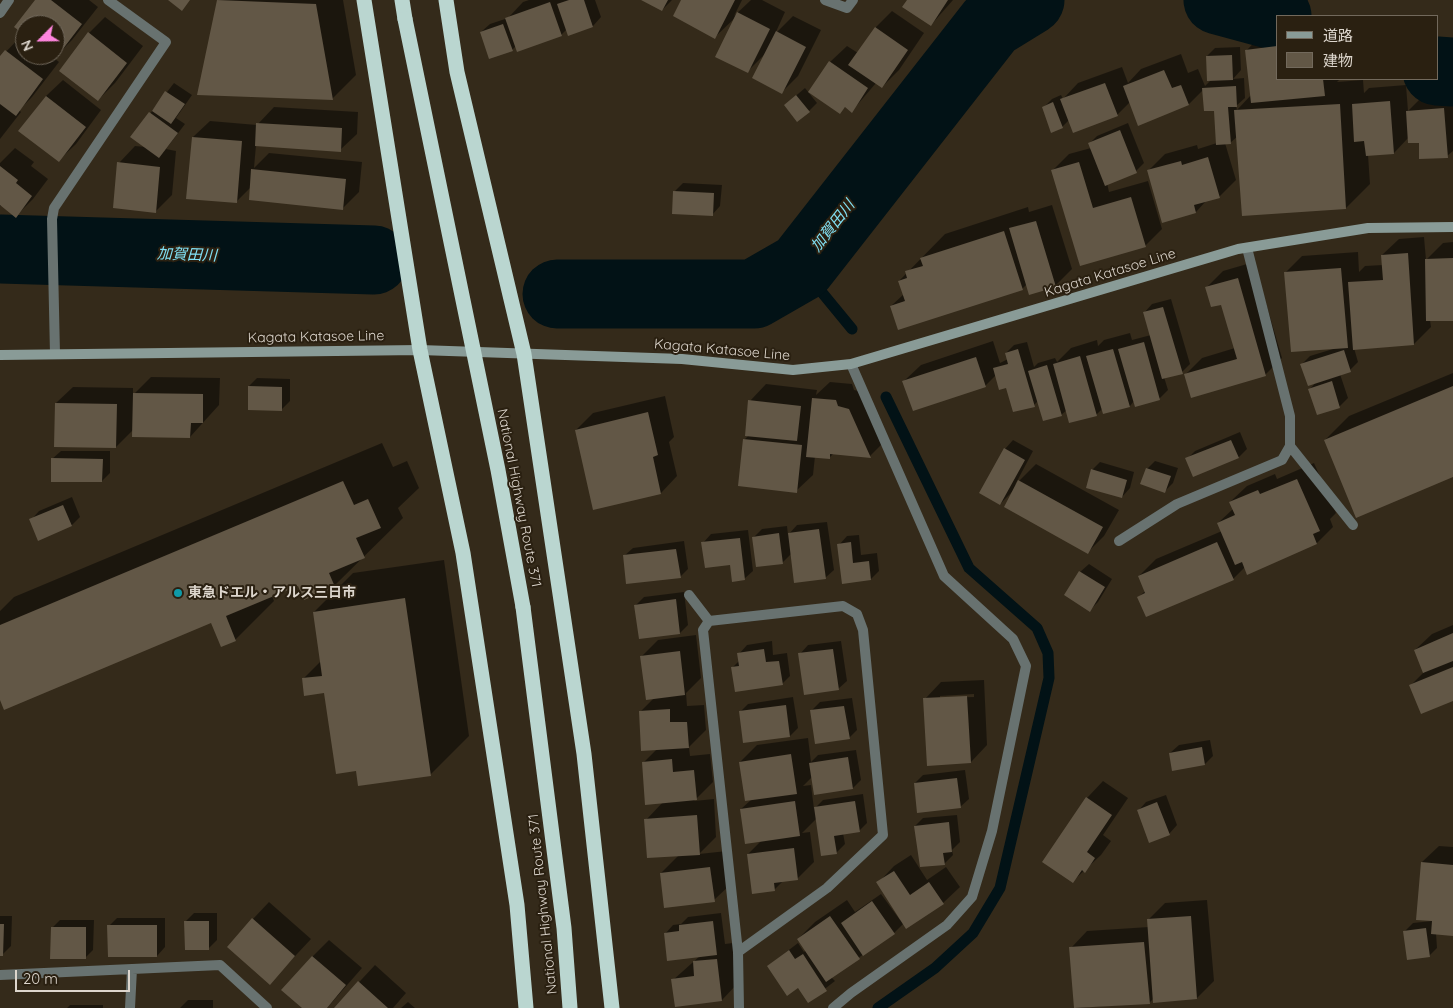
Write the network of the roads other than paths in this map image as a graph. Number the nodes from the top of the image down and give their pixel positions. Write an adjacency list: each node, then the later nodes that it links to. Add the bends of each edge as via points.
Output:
1 (9, 0): 8 (street)
2 (108, 0): 12 (street, via 166,42 54,208)
3 (364, 0): 11 (highway)
4 (402, 0): 27 (highway, National Highway Route 371, bridge, via 498,470 522,607 564,928)
5 (446, 0): 13 (highway, via 457,72)
6 (825, 0): 7 (street, via 847,8)
7 (853, 0)
8 (0, 14)
9 (1453, 227): 10 (main road, Kagata Katasoe Line, via 1368,228)
10 (1247, 248): 15 (main road, Kagata Katasoe Line); 16 (street, via 1290,416)
11 (420, 350): 12 (main road, Kagata Katasoe Line); 13 (main road, Kagata Katasoe Line); 26 (highway, via 463,553 517,905)
12 (55, 354): 14 (main road, Kagata Katasoe Line)
13 (524, 354): 15 (main road, Kagata Katasoe Line, via 682,359 793,370); 28 (highway, via 584,754)
14 (0, 355)
15 (851, 364): 30 (street, via 944,576 1013,639 1026,666 992,831 972,897 947,925)
16 (1290, 446): 17 (street); 18 (street, via 1282,460 1177,504)
17 (1353, 525)
18 (1119, 541)
19 (689, 595): 20 (street)
20 (709, 621): 21 (street, via 703,630); 21 (street, via 843,606 857,614 863,630 883,835 828,888)
21 (738, 952): 29 (street)
22 (132, 970): 23 (street); 24 (street); 25 (street, via 220,965)
23 (0, 975)
24 (130, 1008)
25 (267, 1008)
26 (526, 1008)
27 (570, 1008)
28 (612, 1008)
29 (739, 1008)
30 (834, 1008)

